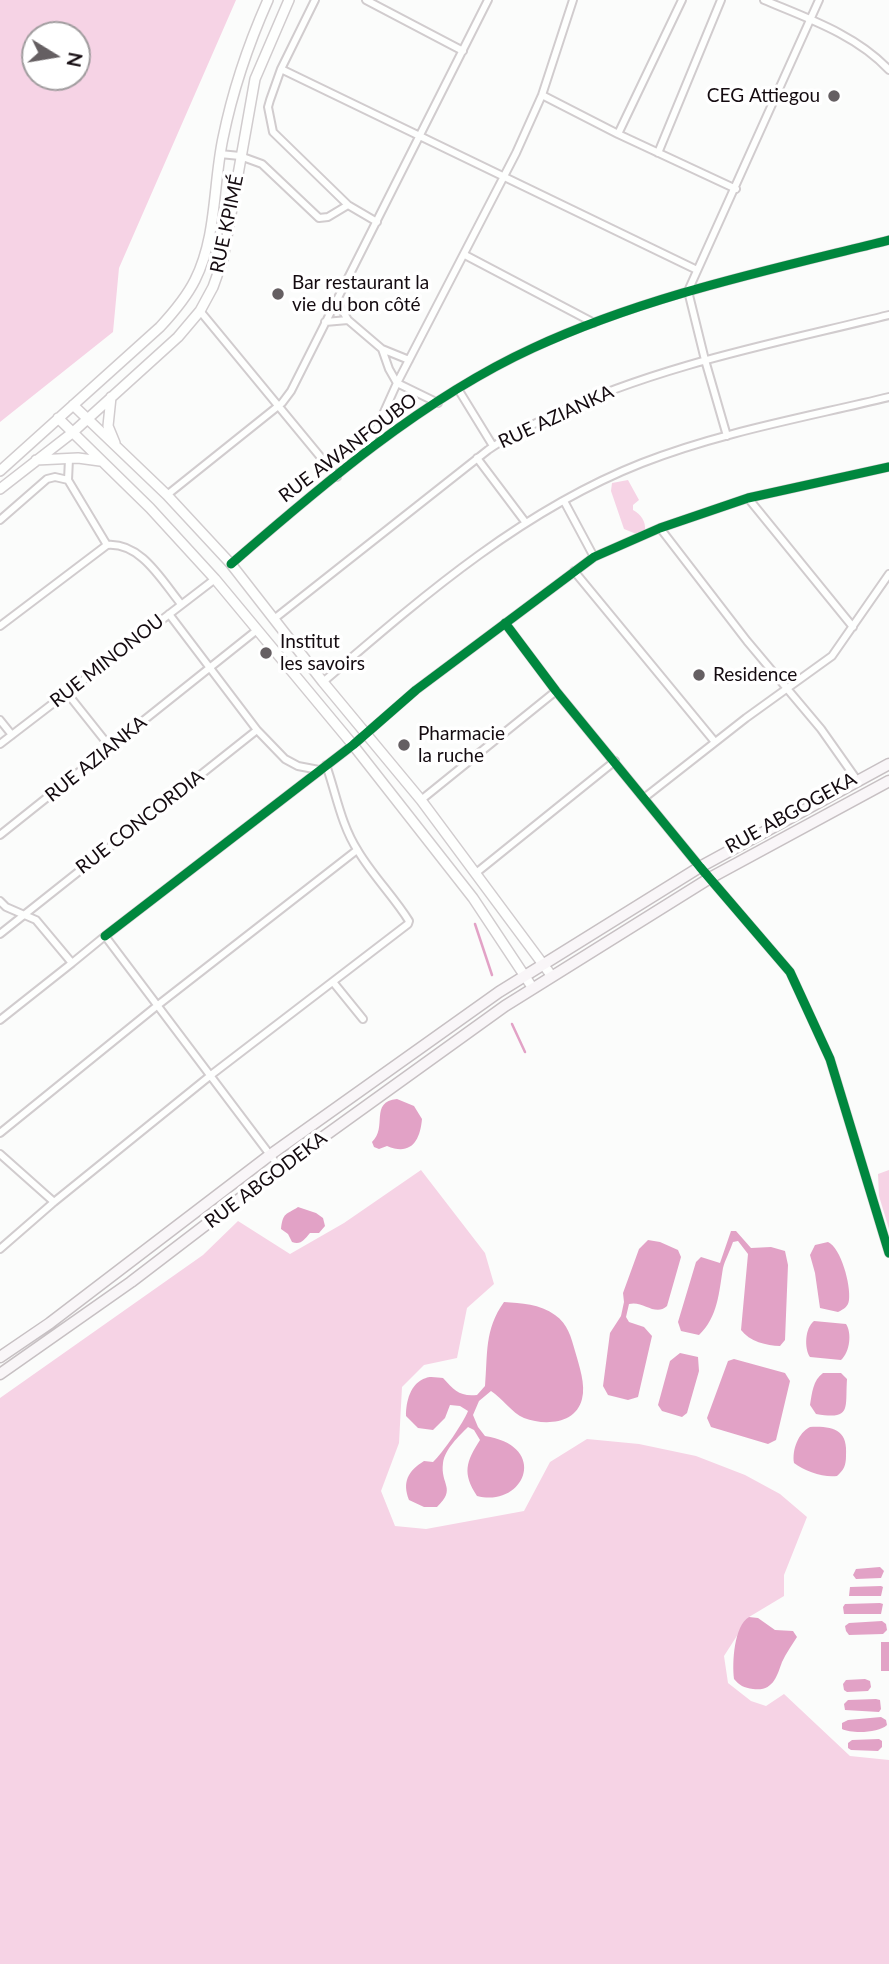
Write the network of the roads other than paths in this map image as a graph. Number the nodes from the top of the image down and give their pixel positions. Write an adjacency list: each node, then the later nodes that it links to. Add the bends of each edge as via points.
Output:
1 (268, 0): 19 (main road, RUE KPIMÉ, via 239,69)
2 (289, 0): 20 (main road, RUE KPIMÉ, via 258,68)
3 (315, 0): 13 (street)
4 (366, 0): 12 (street)
5 (488, 0): 12 (street)
6 (573, 0): 15 (street)
7 (682, 0): 16 (street)
8 (721, 0): 18 (street)
9 (764, 0): 11 (street)
10 (819, 0): 11 (street)
11 (811, 19): 14 (street, via 865,49); 22 (street)
12 (463, 51): 17 (street)
13 (281, 69): 17 (street); 23 (street, via 268,107 273,132)
14 (889, 70)
15 (542, 96): 16 (street); 21 (street)
16 (618, 134): 18 (street)
17 (420, 135): 21 (street); 24 (street)
18 (658, 153): 22 (street)
19 (220, 154): 20 (street); 43 (main road, RUE KPIMÉ, via 204,258 187,294 160,327)
20 (240, 156): 23 (street, via 261,164 319,218); 30 (main road, RUE KPIMÉ, via 223,259)
21 (504, 177): 26 (street); 27 (street)
22 (736, 189): 27 (street)
23 (348, 205): 24 (street)
24 (377, 222): 29 (street)
25 (889, 240): 28 (street, RUE AWANFOUBO)
26 (465, 254): 34 (street); 36 (street)
27 (697, 270): 28 (street)
28 (688, 291): 34 (street, RUE AWANFOUBO); 37 (street)
29 (336, 300): 32 (street); 33 (street)
30 (200, 311): 40 (main road, RUE KPIMÉ); 44 (street)
31 (889, 315): 37 (street, RUE AZIANKA)
32 (348, 320): 33 (street); 35 (street)
33 (325, 322): 44 (street, via 291,391)
34 (594, 323): 39 (street, RUE AWANFOUBO, via 533,348)
35 (382, 349): 36 (street); 38 (street)
36 (409, 360): 38 (street)
37 (705, 360): 48 (street); 50 (street, RUE AZIANKA, via 579,403)
38 (397, 383): 42 (street); 51 (street)
39 (458, 389): 42 (street, RUE AWANFOUBO); 50 (street)
40 (111, 397): 46 (main road, RUE KPIMÉ); 49 (main road, via 108,426)
41 (889, 397): 48 (street)
42 (438, 403): 51 (street, RUE AWANFOUBO)
43 (73, 405): 45 (main road, RUE KPIMÉ); 46 (main road)
44 (279, 405): 58 (street); 61 (street)
45 (58, 418): 47 (main road); 57 (main road, RUE KPIMÉ)
46 (87, 418): 47 (main road, RUE KPIMÉ); 49 (main road)
47 (72, 433): 54 (main road, RUE KPIMÉ); 55 (main road)
48 (727, 436): 63 (street, via 643,462)
49 (116, 446): 61 (main road)
50 (494, 446): 52 (street, RUE AZIANKA)
51 (366, 453): 58 (street, RUE AWANFOUBO)
52 (477, 457): 65 (street); 75 (street, RUE AZIANKA)
53 (69, 459): 54 (main road); 55 (main road); 59 (street)
54 (36, 460): 60 (main road, RUE KPIMÉ)
55 (100, 461): 72 (main road)
56 (889, 467): 62 (street)
57 (0, 471)
58 (337, 477): 69 (street, RUE AWANFOUBO)
59 (68, 480): 64 (street, via 47,479); 67 (street)
60 (0, 489)
61 (167, 495): 69 (main road)
62 (748, 498): 66 (street); 78 (street)
63 (564, 501): 65 (street); 68 (street)
64 (0, 520)
65 (526, 523): 81 (street, via 448,577)
66 (660, 527): 68 (street); 82 (street)
67 (107, 545): 73 (street, via 135,551); 77 (street)
68 (594, 557): 70 (street)
69 (231, 564): 75 (main road)
70 (574, 571): 76 (street); 89 (street)
71 (889, 574): 78 (street)
72 (215, 579): 73 (street, RUE MINONOU); 79 (main road)
73 (181, 604): 74 (street, RUE MINONOU)
74 (169, 614): 80 (street); 84 (street, RUE MINONOU)
75 (274, 619): 81 (main road)
76 (505, 623): 83 (street); 87 (street)
77 (0, 626)
78 (853, 627): 82 (street, via 832,656)
79 (257, 630): 80 (street, RUE AZIANKA); 91 (main road)
80 (210, 667): 86 (street); 92 (street, RUE AZIANKA)
81 (323, 682): 87 (main road)
82 (788, 689): 89 (street); 96 (street)
83 (556, 691): 93 (street); 99 (street)
84 (67, 692): 88 (street, RUE MINONOU); 92 (street)
85 (0, 720): 88 (street)
86 (257, 730): 95 (street, via 291,763); 106 (street, RUE CONCORDIA)
87 (367, 733): 91 (street); 99 (main road)
88 (12, 735): 90 (street, RUE MINONOU)
89 (715, 742): 98 (street)
90 (0, 744)
91 (354, 745): 95 (street); 111 (main road, via 465,887)
92 (110, 747): 100 (street, RUE AZIANKA)
93 (615, 761): 98 (street); 103 (street)
94 (889, 764): 96 (main road, RUE ABGOGEKA)
95 (322, 767): 101 (street); 108 (street)
96 (857, 780): 102 (main road, RUE ABGOGEKA)
97 (889, 781): 104 (main road, RUE ABGOGEKA)
98 (644, 799): 102 (street)
99 (421, 800): 103 (main road)
100 (0, 835)
101 (357, 850): 113 (street, via 410,921); 115 (street)
102 (700, 867): 104 (street); 110 (main road, RUE ABGOGEKA)
103 (476, 873): 110 (main road)
104 (710, 878): 112 (main road, RUE ABGOGEKA); 125 (street, via 797,985 830,1059)
105 (0, 901): 106 (street)
106 (24, 914): 107 (street, RUE CONCORDIA); 109 (street, via 36,920)
107 (0, 934)
108 (105, 936): 109 (street); 115 (street)
109 (72, 963): 117 (street)
110 (543, 963): 111 (main road, RUE ABGODEKA); 112 (main road)
111 (525, 975): 114 (main road); 121 (main road, RUE ABGODEKA)
112 (551, 975): 114 (main road, RUE ABGOGEKA)
113 (333, 982): 116 (street); 118 (street)
114 (532, 988): 122 (main road, RUE ABGODEKA)
115 (158, 1005): 118 (street); 119 (street)
116 (363, 1019)
117 (0, 1020)
118 (211, 1075): 121 (street); 123 (street)
119 (0, 1133)
120 (0, 1154): 123 (street)
121 (270, 1155): 122 (street); 126 (main road, RUE ABGODEKA)
122 (279, 1168): 127 (main road, RUE ABGODEKA, via 131,1282)
123 (54, 1202): 124 (street)
124 (0, 1249)
125 (889, 1252)
126 (0, 1357)
127 (0, 1374)

